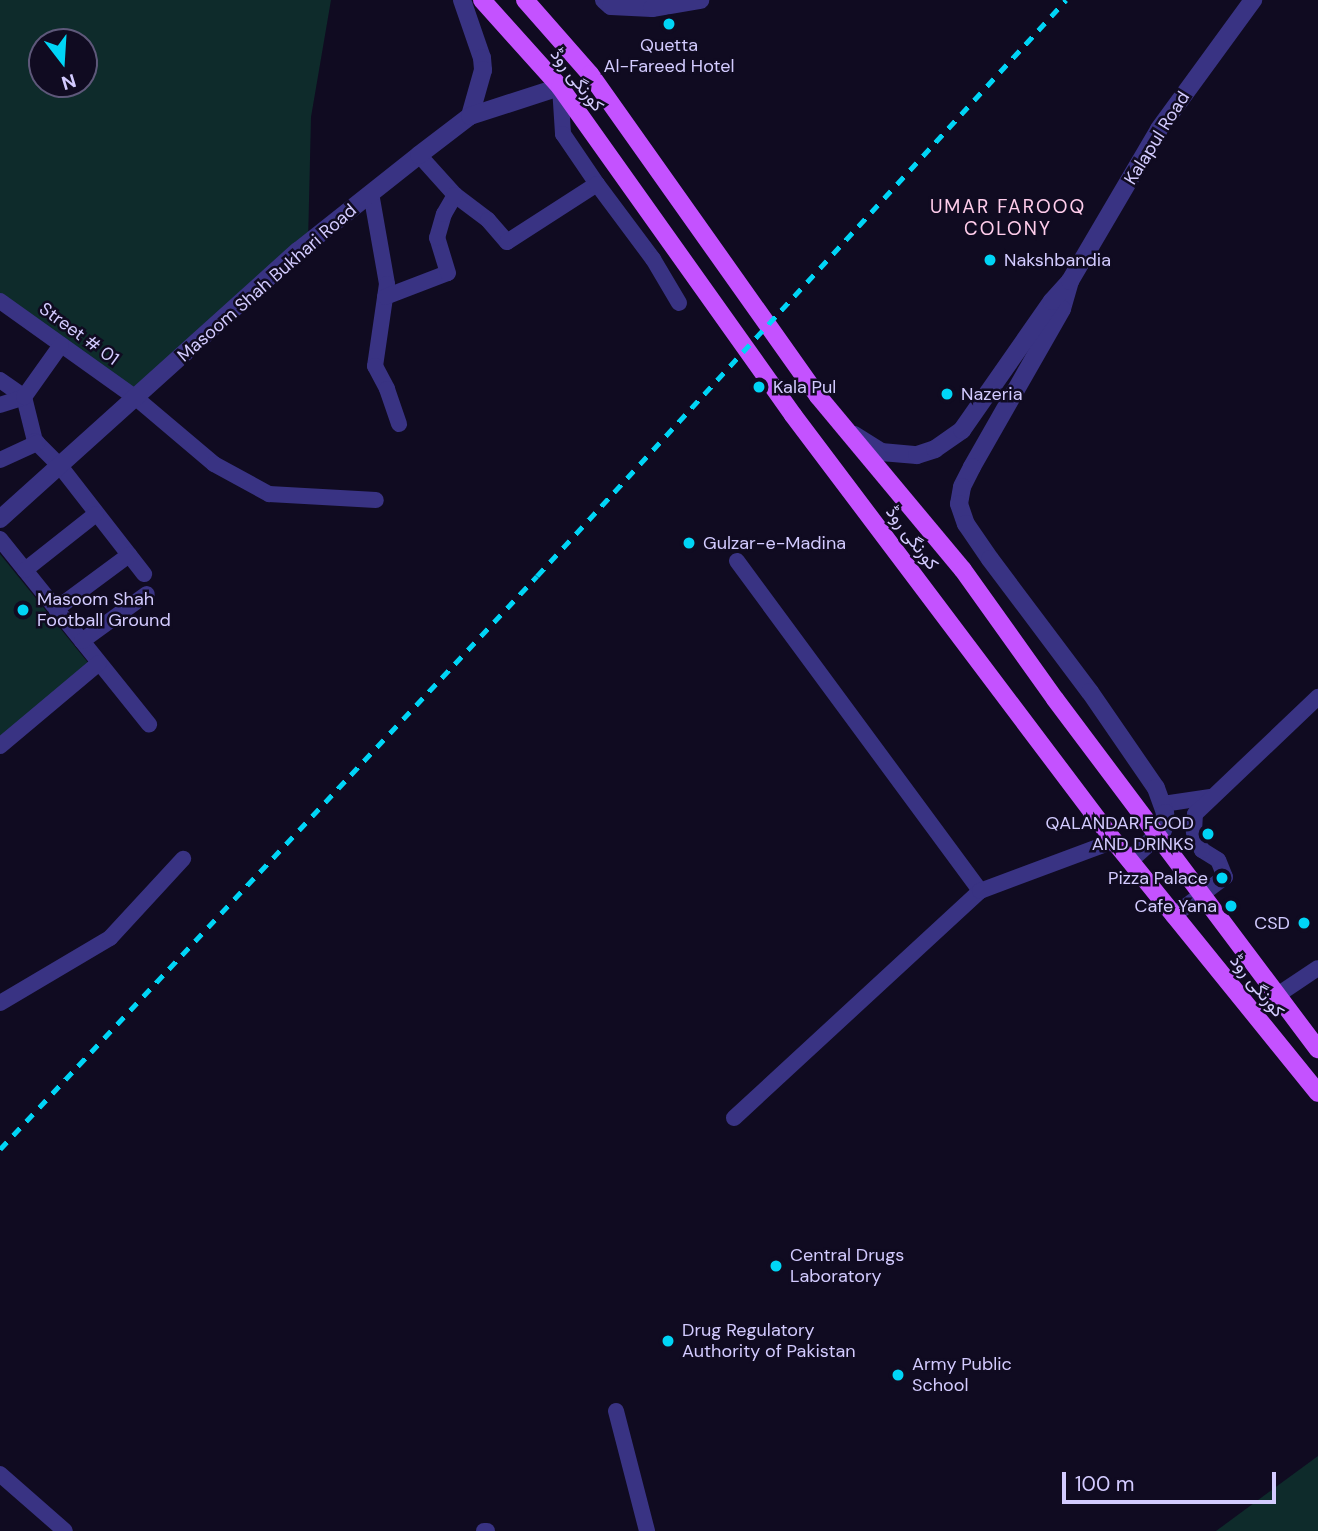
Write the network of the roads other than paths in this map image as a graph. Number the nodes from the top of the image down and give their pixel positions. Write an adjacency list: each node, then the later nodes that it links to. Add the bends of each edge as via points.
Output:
1 (462, 0): 8 (street, via 482,58)
2 (482, 0): 7 (main road, کورنگی روڈ)
3 (525, 0): 23 (main road, کورنگی روڈ, via 590,74)
4 (604, 0): 5 (street, via 611,6 652,8)
5 (700, 0)
6 (1253, 0): 13 (street, Kalapul Road, via 1159,129)
7 (560, 87): 8 (street, Masoom Shah Bukhari Road); 10 (street, via 563,134); 45 (main road, کورنگی روڈ, via 793,415)
8 (470, 116): 9 (street, Masoom Shah Bukhari Road)
9 (419, 155): 11 (street, Masoom Shah Bukhari Road); 12 (street)
10 (597, 184): 12 (street, via 508,242); 16 (street, via 653,259)
11 (371, 192): 14 (street, via 387,284); 20 (street, Masoom Shah Bukhari Road, via 298,251)
12 (455, 195): 14 (street, via 437,238 448,274)
13 (1070, 281): 23 (street, via 954,437 926,452 897,456 867,446); 43 (street, via 1062,309 962,487 960,511 1149,777)
14 (385, 297): 22 (street, via 374,366)
15 (0, 301): 17 (street, Street # 01)
16 (679, 303)
17 (61, 345): 19 (street); 20 (street, Street # 01)
18 (0, 380): 19 (street)
19 (24, 397): 21 (street); 24 (street)
20 (136, 398): 26 (street, Masoom Shah Bukhari Road); 27 (street, Street # 01, via 214,464 269,494)
21 (0, 405)
22 (399, 424)
23 (843, 427): 44 (main road, کورنگی روڈ, via 963,570)
24 (37, 443): 25 (street); 26 (street)
25 (0, 460)
26 (60, 466): 28 (street); 29 (street, Masoom Shah Bukhari Road)
27 (376, 500)
28 (96, 514): 31 (street); 33 (street)
29 (0, 519)
30 (0, 539): 33 (street)
31 (129, 555): 34 (street); 36 (street)
32 (737, 561): 48 (street)
33 (24, 570): 36 (street)
34 (144, 575)
35 (147, 593): 37 (street)
36 (56, 609): 37 (street)
37 (82, 641): 38 (street)
38 (99, 663): 40 (street); 41 (street)
39 (1318, 697): 42 (street)
40 (149, 724)
41 (0, 746)
42 (1210, 797): 43 (street); 49 (street, via 1195,814 1194,832 1202,850 1218,860 1225,877)
43 (1163, 804): 44 (street, via 1165,820)
44 (1158, 836): 47 (street); 49 (main road, کورنگی روڈ)
45 (1114, 841): 47 (main road, کورنگی روڈ); 48 (street)
46 (183, 859): 53 (street, via 110,938)
47 (1130, 860): 50 (main road, کورنگی روڈ)
48 (980, 891): 56 (street)
49 (1201, 894): 50 (street); 52 (main road, کورنگی روڈ)
50 (1173, 916): 55 (main road, کورنگی روڈ)
51 (1318, 968): 52 (street)
52 (1276, 996): 54 (main road, کورنگی روڈ)
53 (0, 1003)
54 (1318, 1049)
55 (1318, 1093)
56 (734, 1118)
57 (616, 1411): 60 (street)
58 (3, 1482): 59 (street)
59 (65, 1531)
60 (647, 1531)

